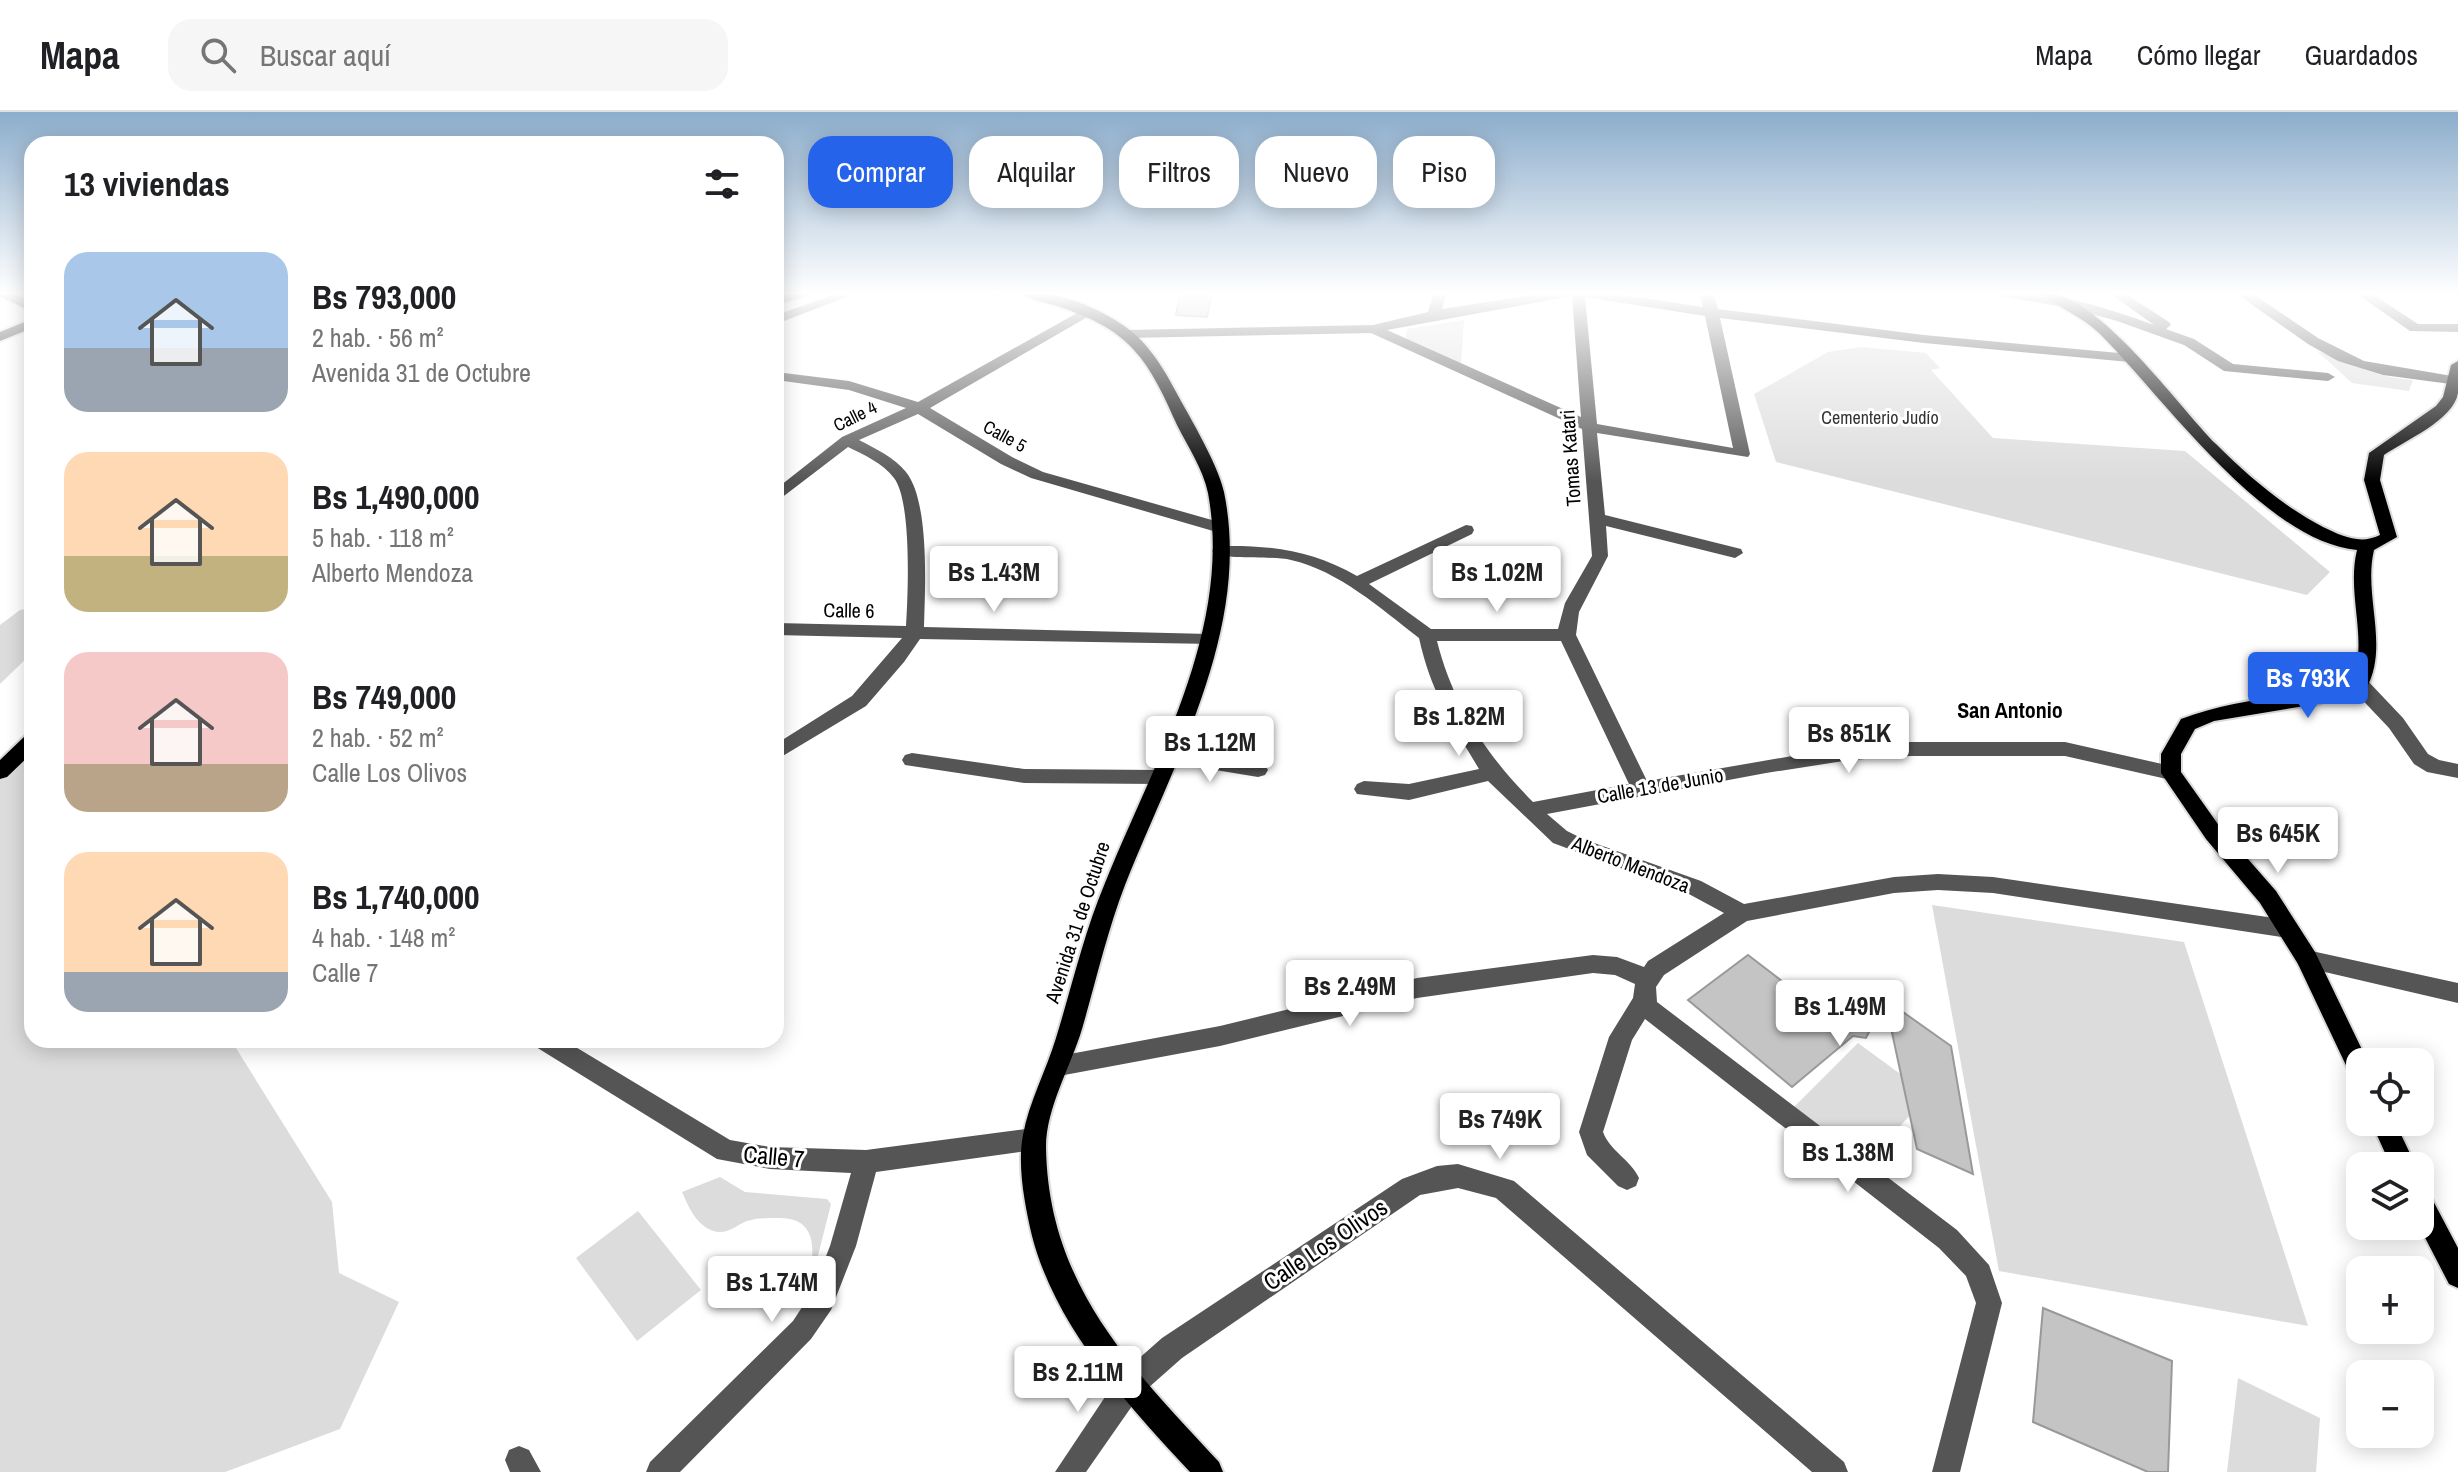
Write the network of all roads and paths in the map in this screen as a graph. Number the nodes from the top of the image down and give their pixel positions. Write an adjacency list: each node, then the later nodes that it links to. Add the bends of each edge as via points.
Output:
1 (1010, 355): 14 (street, Calle 4)
2 (1147, 355): 19 (main road, Avenida 31 de Octubre, via 1209,473)
3 (1432, 355): 15 (street)
4 (1584, 355): 15 (street, Tomas Katari)
5 (1722, 355): 15 (street, via 1742,454)
6 (2084, 355): 10 (street)
7 (2128, 355): 10 (main road)
8 (2210, 355): 13 (street, via 2229,368)
9 (2340, 355): 11 (street, via 2385,371)
10 (2130, 358): 21 (main road, via 2228,464 2317,531)
11 (2456, 376): 21 (main road, via 2446,405 2377,453 2374,498 2390,524 2389,537)
12 (784, 377): 14 (street, Calle 5, via 838,383)
13 (2328, 377)
14 (919, 408): 16 (street, Calle 4); 19 (street, Calle 5, via 1002,460 1040,476)
15 (1590, 427): 18 (street, Tomas Katari)
16 (847, 440): 17 (street, Calle 4); 26 (street, via 889,464 906,484 918,559)
17 (784, 490)
18 (1596, 518): 23 (street); 28 (street, Tomas Katari, via 1600,556 1567,616)
19 (1220, 528): 22 (main road, Avenida 31 de Octubre)
20 (1466, 530): 24 (street)
21 (2366, 547): 30 (main road, via 2359,576 2366,673)
22 (1220, 551): 24 (street, via 1301,557); 29 (main road, Avenida 31 de Octubre)
23 (1735, 553)
24 (1357, 583): 27 (street)
25 (784, 629): 26 (street, Calle 6)
26 (915, 633): 29 (street, Calle 6); 31 (street, via 859,701)
27 (1427, 635): 28 (street); 38 (street, Alberto Mendoza, via 1447,700)
28 (1567, 635): 41 (street)
29 (1209, 640): 33 (main road, Avenida 31 de Octubre)
30 (2359, 684): 36 (street, via 2426,764); 39 (main road, via 2188,724 2171,754)
31 (784, 748)
32 (24, 749): 37 (main road)
33 (1168, 756): 35 (street); 40 (main road, Avenida 31 de Octubre)
34 (912, 760): 40 (street, via 1024,776)
35 (1258, 770)
36 (2458, 771)
37 (0, 772)
38 (1492, 773): 42 (street, via 1409,792); 43 (street, Alberto Mendoza)
39 (2171, 773): 41 (street, Calle 13 de Junio, via 2065,749 1910,749 1850,753); 45 (main road)
40 (1160, 777): 51 (main road, Avenida 31 de Octubre, via 1113,888)
41 (1640, 787): 43 (street, Calle 13 de Junio)
42 (1364, 789)
43 (1529, 810): 44 (street, Alberto Mendoza, via 1576,845 1694,887)
44 (1742, 913): 45 (street, via 1938,882 1993,885); 47 (street, via 1656,968)
45 (2288, 929): 46 (main road)
46 (2307, 959): 48 (street); 50 (main road)
47 (1645, 990): 51 (street, via 1617,966 1562,966 1417,988 1220,1036); 54 (street, via 1621,1037 1591,1132 1596,1147); 62 (street, via 1660,1017 1948,1239 1986,1282 1989,1303)
48 (2458, 993)
49 (557, 1048): 53 (street, Calle 7, via 726,1151)
50 (2349, 1048)
51 (1059, 1066): 52 (main road, Avenida 31 de Octubre)
52 (1034, 1139): 53 (street, Calle 7); 57 (main road, Avenida 31 de Octubre, via 1040,1205 1054,1263)
53 (866, 1162): 58 (street, via 822,1301 802,1330)
54 (1627, 1178)
55 (2434, 1228): 56 (main road)
56 (2458, 1275)
57 (1129, 1386): 59 (street, Calle Los Olivos); 60 (main road, Avenida 31 de Octubre); 61 (street, Calle Los Olivos, via 1172,1348 1411,1187 1455,1174 1505,1189)
58 (660, 1472)
59 (1069, 1472)
60 (1209, 1472)
61 (1834, 1472)
62 (1946, 1472)

